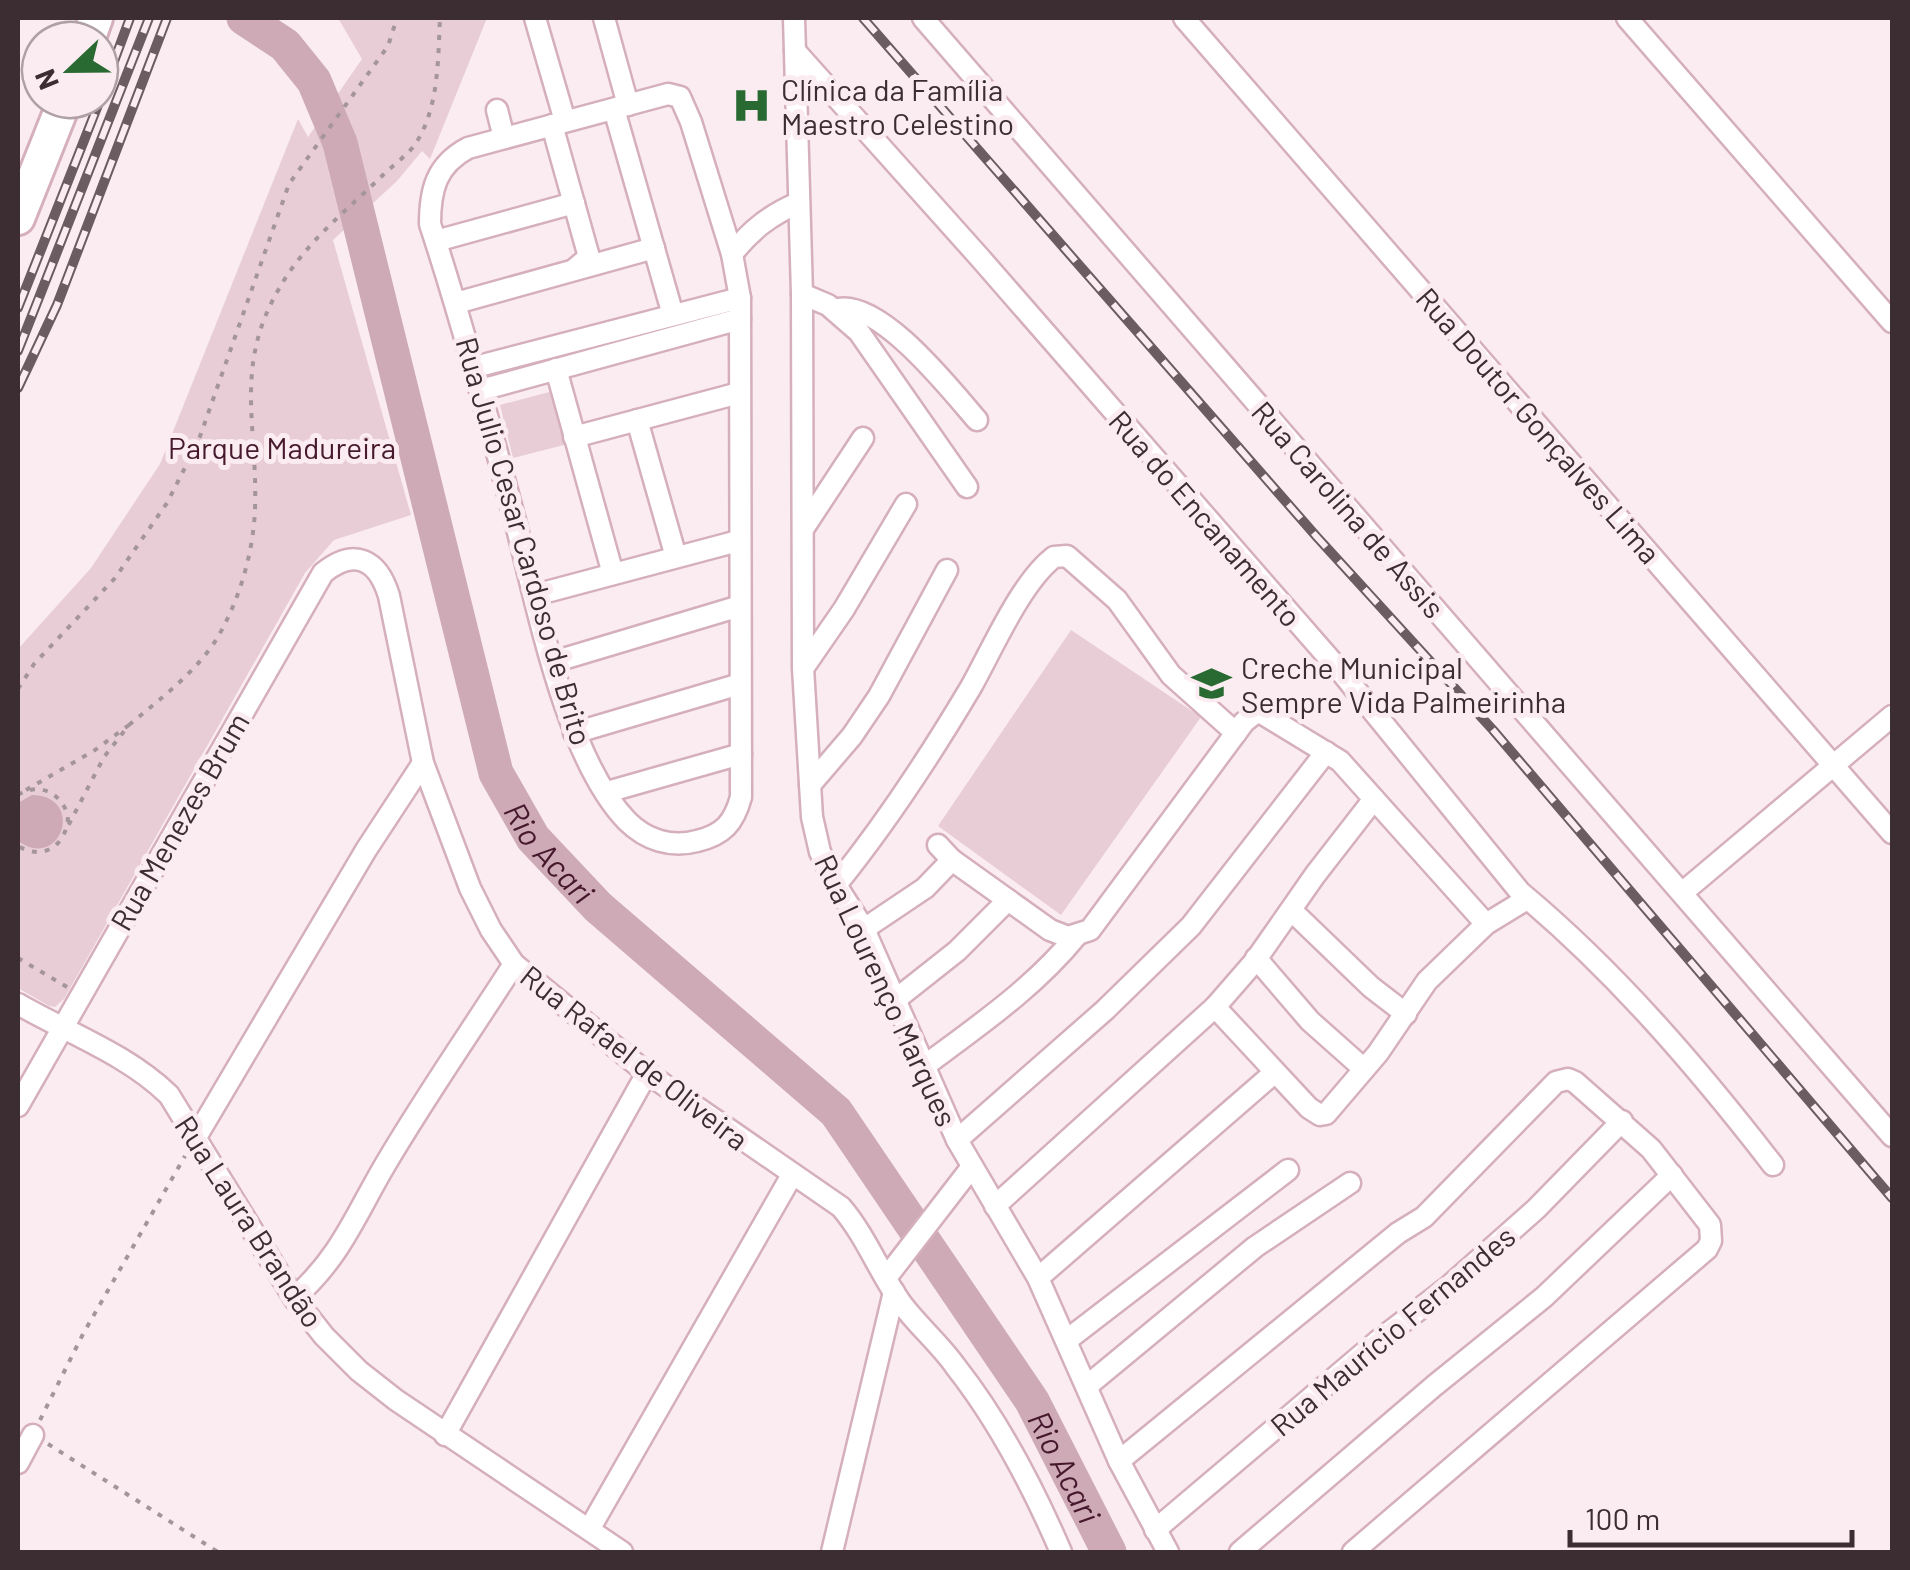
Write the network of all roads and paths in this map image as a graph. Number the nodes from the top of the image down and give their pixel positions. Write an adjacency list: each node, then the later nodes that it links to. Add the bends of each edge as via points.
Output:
1 (397, 18): 49 (path, via 388,46 289,184 198,442 166,503 115,578)
2 (440, 18): 51 (path, via 430,112 415,145 303,252 257,336 249,382 254,511 235,604 188,674)
3 (535, 18): 13 (street)
4 (604, 18): 10 (street)
5 (794, 18): 9 (street, Rua Lourenço Marques)
6 (923, 18): 67 (street, Rua Carolina de Assis)
7 (1184, 18): 57 (street, Rua Doutor Gonçalves Lima)
8 (1627, 18): 27 (street)
9 (795, 51): 16 (street, Rua Lourenço Marques); 68 (street, Rua do Encanamento, via 1330,659)
10 (621, 107): 13 (street, Rua Julio Cesar Cardoso de Brito); 19 (street); 20 (street, Rua Julio Cesar Cardoso de Brito, via 680,97)
11 (497, 110): 14 (street)
12 (57, 120): 17 (main road)
13 (558, 123): 14 (street, Rua Julio Cesar Cardoso de Brito); 15 (street)
14 (504, 138): 18 (street, Rua Julio Cesar Cardoso de Brito, via 468,148 442,166 430,203)
15 (574, 202): 18 (street); 21 (street, via 589,257)
16 (798, 202): 20 (street, via 750,232); 22 (street, Rua Lourenço Marques)
17 (18, 218)
18 (436, 241): 23 (street, Rua Julio Cesar Cardoso de Brito)
19 (654, 248): 21 (street); 26 (street)
20 (732, 254): 24 (street, Rua Julio Cesar Cardoso de Brito)
21 (579, 267): 23 (street)
22 (802, 294): 25 (street); 38 (street, Rua Lourenço Marques)
23 (456, 303): 28 (street, Rua Julio Cesar Cardoso de Brito)
24 (740, 308): 26 (street); 29 (street); 31 (street, Rua Julio Cesar Cardoso de Brito)
25 (834, 310): 33 (street, via 850,307 875,318); 36 (street, via 858,332)
26 (673, 315): 28 (street)
27 (1892, 322)
28 (474, 368): 30 (street, Rua Julio Cesar Cardoso de Brito)
29 (556, 369): 30 (street); 34 (street)
30 (481, 390): 44 (street, Rua Julio Cesar Cardoso de Brito)
31 (740, 393): 32 (street); 39 (street, Rua Julio Cesar Cardoso de Brito)
32 (636, 420): 34 (street); 40 (street)
33 (977, 420)
34 (574, 437): 43 (street)
35 (864, 438): 38 (street)
36 (968, 487)
37 (906, 504): 47 (street)
38 (805, 526): 47 (street, Rua Lourenço Marques)
39 (738, 541): 40 (street); 45 (street, Rua Julio Cesar Cardoso de Brito)
40 (676, 557): 43 (street)
41 (359, 559): 56 (street, Rua Rafael de Oliveira, via 385,581); 77 (street, Rua Menezes Brum, via 338,561 323,573)
42 (946, 570): 58 (street, via 879,696)
43 (612, 574): 44 (street)
44 (535, 595): 46 (street, Rua Julio Cesar Cardoso de Brito)
45 (740, 606): 46 (street); 48 (street, Rua Julio Cesar Cardoso de Brito)
46 (553, 662): 52 (street, Rua Julio Cesar Cardoso de Brito)
47 (804, 668): 58 (street, Rua Lourenço Marques)
48 (740, 684): 52 (street); 55 (street, Rua Julio Cesar Cardoso de Brito)
49 (18, 689)
50 (1892, 716): 57 (street)
51 (129, 725): 59 (path); 63 (path)
52 (574, 733): 60 (street, Rua Julio Cesar Cardoso de Brito)
53 (1236, 733): 54 (street, via 1258,710); 66 (street, via 1172,675 1118,600 1068,556 1054,557 1027,588 905,794); 73 (street, via 1106,912)
54 (1326, 752): 62 (street); 91 (street, via 1191,926)
55 (741, 754): 60 (street); 60 (street, Rua Julio Cesar Cardoso de Brito, via 736,817 706,839 667,844 649,836 628,822)
56 (423, 763): 76 (street, Rua Rafael de Oliveira, via 470,888); 90 (street)
57 (1834, 766): 64 (street, Rua Doutor Gonçalves Lima); 67 (street)
58 (810, 785): 66 (street, Rua Lourenço Marques, via 820,852)
59 (26, 790): 61 (path); 63 (path, via 57,796)
60 (607, 792)
61 (18, 795)
62 (1374, 800): 70 (street); 71 (street)
63 (68, 826): 65 (path, via 51,850)
64 (1892, 834)
65 (18, 846)
66 (836, 884): 72 (street, Rua Lourenço Marques)
67 (1682, 892): 89 (street, Rua Carolina de Assis)
68 (1527, 898): 71 (street); 92 (street, Rua do Encanamento, via 1611,976)
69 (1008, 900): 72 (street, via 945,852 925,888); 73 (street, via 1061,936); 78 (street)
70 (1290, 910): 75 (street); 81 (street)
71 (1486, 924): 81 (street, via 1427,981)
72 (864, 929): 78 (street, Rua Lourenço Marques)
73 (1077, 935): 83 (street, via 1017,996)
74 (18, 958): 77 (path)
75 (1256, 958): 80 (street); 84 (street, via 1310,1022)
76 (514, 964): 85 (street, Rua Rafael de Oliveira); 101 (street, via 385,1164 337,1252)
77 (80, 994): 82 (street, Rua Menezes Brum)
78 (896, 1000): 83 (street, Rua Lourenço Marques)
79 (18, 1004): 82 (street, Rua Laura Brandão)
80 (1215, 1006): 86 (street); 98 (street)
81 (1406, 1014): 84 (street)
82 (60, 1029): 87 (street, Rua Menezes Brum); 90 (street, Rua Laura Brandão, via 150,1077)
83 (923, 1067): 91 (street, Rua Lourenço Marques)
84 (1364, 1069): 86 (street, via 1326,1114 1315,1112)
85 (647, 1073): 95 (street, Rua Rafael de Oliveira); 105 (street)
86 (1274, 1073): 99 (street)
87 (18, 1106)
88 (1622, 1121): 96 (street); 106 (street, via 1574,1082 1562,1080 1547,1090 1424,1217); 109 (street, Rua Maurício Fernandes, via 1447,1288)
89 (1892, 1136)
90 (195, 1139): 101 (street, Rua Laura Brandão); 104 (path)
91 (958, 1140): 93 (street, Rua Lourenço Marques)
92 (1773, 1166)
93 (971, 1168): 98 (street, Rua Lourenço Marques); 100 (street)
94 (1288, 1170): 102 (street)
95 (792, 1175): 100 (street, Rua Rafael de Oliveira, via 820,1190 858,1226); 108 (street)
96 (1672, 1175): 115 (street, via 1544,1298); 116 (street, via 1710,1225 1706,1249)
97 (1350, 1183): 103 (street, via 1254,1247)
98 (995, 1206): 99 (street, Rua Lourenço Marques)
99 (1038, 1278): 102 (street, Rua Lourenço Marques)
100 (890, 1285): 112 (street); 113 (street, Rua Rafael de Oliveira, via 985,1406)
101 (294, 1298): 105 (street, Rua Laura Brandão, via 358,1371)
102 (1066, 1340): 103 (street, Rua Lourenço Marques)
103 (1087, 1386): 106 (street, Rua Lourenço Marques)
104 (33, 1434): 107 (street); 110 (path)
105 (444, 1435): 108 (street, Rua Laura Brandão)
106 (1119, 1461): 109 (street, Rua Lourenço Marques)
107 (18, 1463)
108 (590, 1528): 111 (street, Rua Laura Brandão)
109 (1155, 1530): 114 (street, Rua Lourenço Marques)
110 (218, 1552)
111 (622, 1552)
112 (832, 1552)
113 (1061, 1552)
114 (1168, 1552)
115 (1240, 1552)
116 (1353, 1552)

